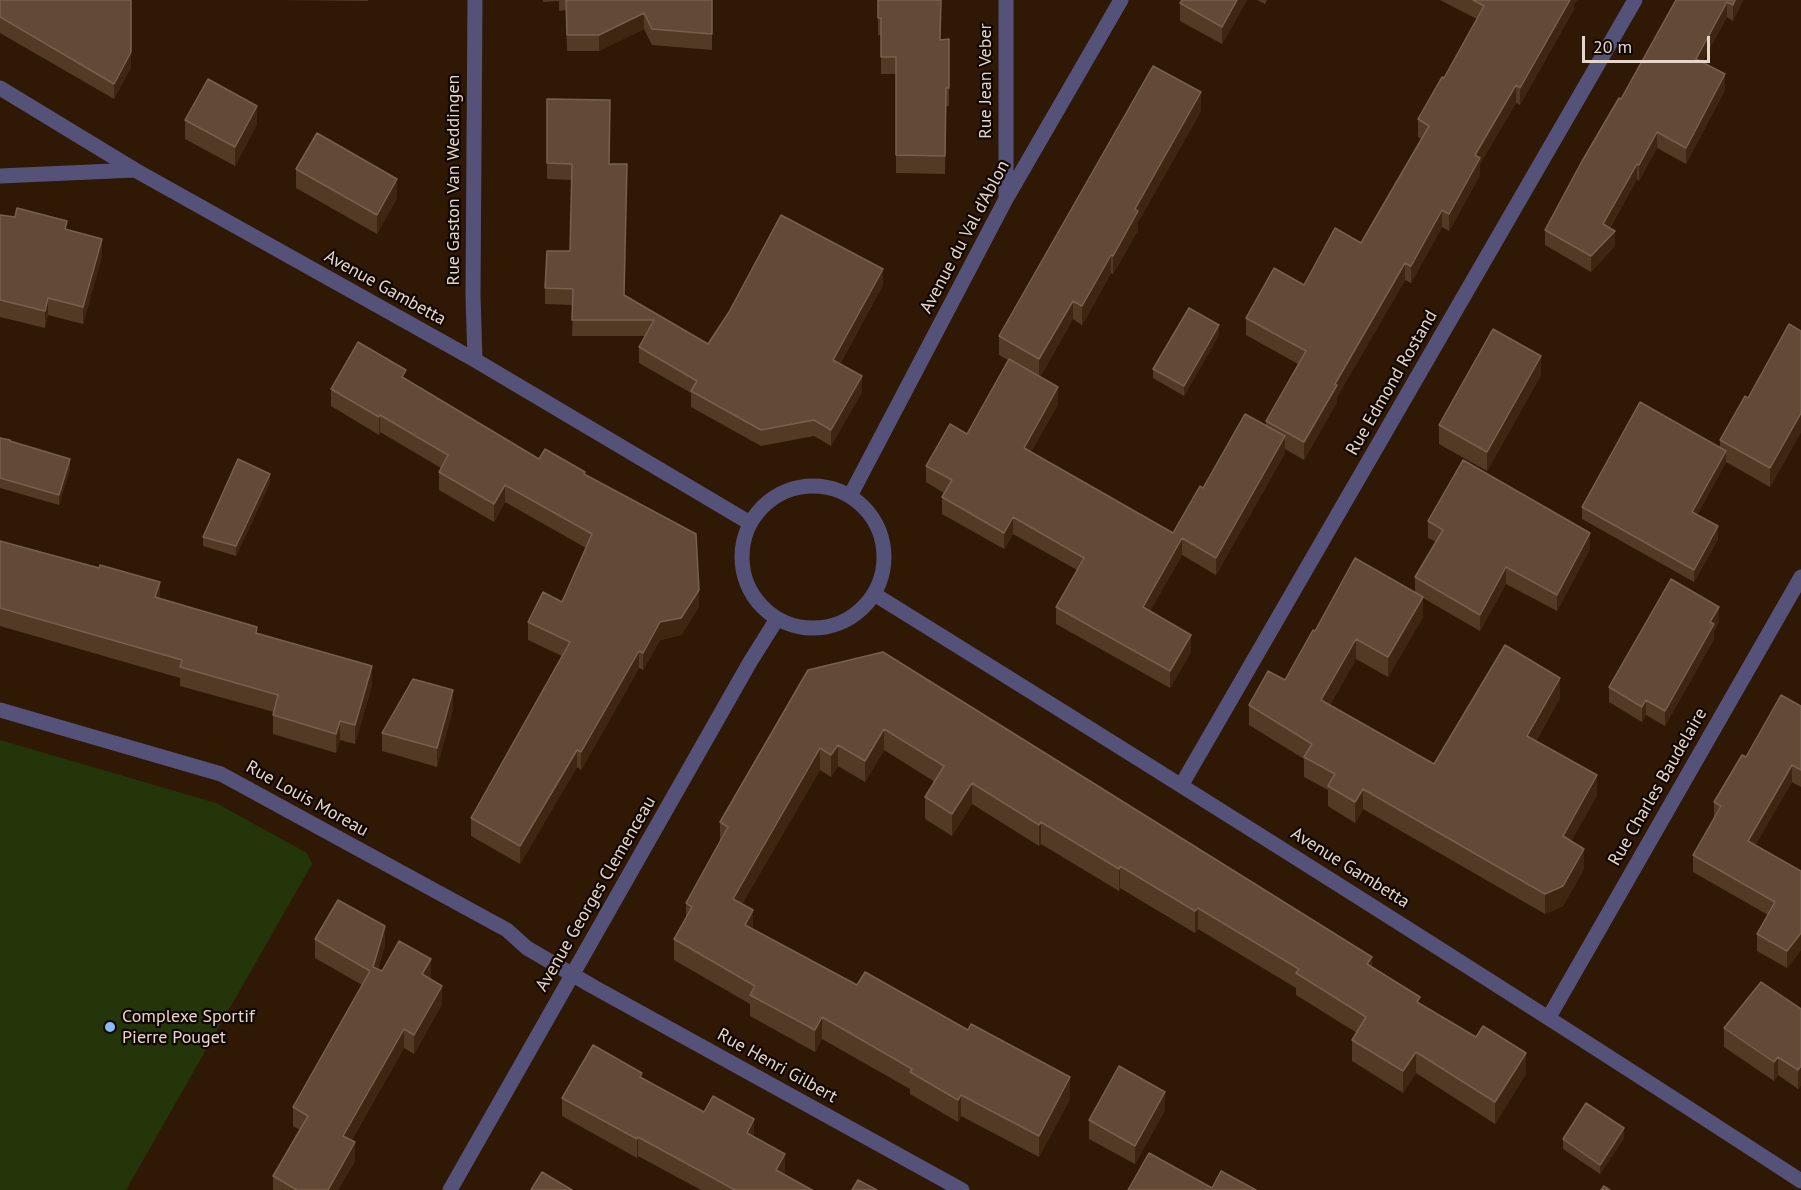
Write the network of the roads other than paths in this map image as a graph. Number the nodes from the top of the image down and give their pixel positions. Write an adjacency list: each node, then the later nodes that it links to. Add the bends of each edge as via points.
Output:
1 (475, 0): 9 (street, Rue Gaston Van Weddingen)
2 (1006, 0): 8 (street, Rue Jean Veber)
3 (1121, 0): 8 (street, Avenue du Val d'Ablon)
4 (1635, 0): 16 (street, Rue Edmond Rostand)
5 (0, 88): 6 (street, Avenue Gambetta)
6 (135, 170): 7 (street); 9 (street, Avenue Gambetta)
7 (0, 176)
8 (1006, 199): 10 (street, Avenue du Val d'Ablon)
9 (476, 360): 11 (street, Avenue Gambetta)
10 (850, 496): 11 (street, via 829,488 806,486 784,492 765,505); 13 (street, via 867,510 882,541 883,574)
11 (750, 523): 14 (street, via 743,543 742,566 748,587 760,605)
12 (1801, 577): 18 (street, Rue Charles Baudelaire)
13 (874, 594): 14 (street, via 860,611 841,623 820,628 798,627); 16 (street, Avenue Gambetta)
14 (777, 619): 17 (street, Avenue Georges Clemenceau)
15 (0, 710): 17 (street, Rue Louis Moreau, via 221,774 507,930 527,948)
16 (1182, 784): 18 (street, Avenue Gambetta)
17 (573, 975): 20 (street, Avenue Georges Clemenceau); 21 (street, Rue Henri Gilbert)
18 (1549, 1017): 19 (street, Avenue Gambetta)
19 (1801, 1181)
20 (450, 1190)
21 (962, 1190)

